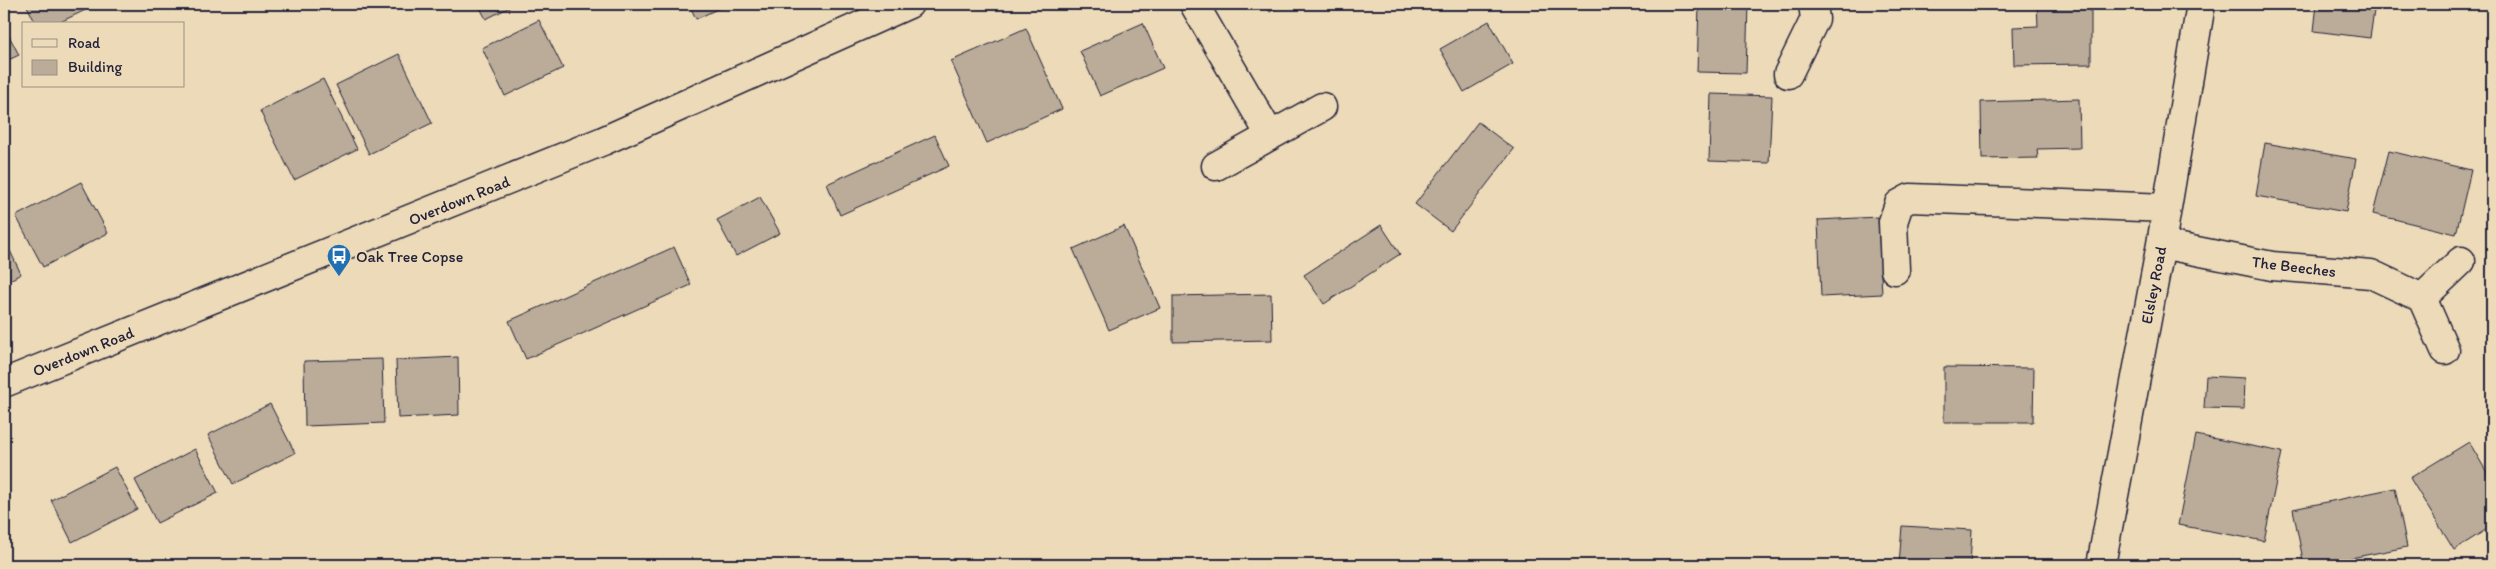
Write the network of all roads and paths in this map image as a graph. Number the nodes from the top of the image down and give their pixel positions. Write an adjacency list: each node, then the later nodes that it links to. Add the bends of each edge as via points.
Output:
1 (909, 4): 15 (street, Overdown Road, via 604,142)
2 (1194, 4): 7 (street)
3 (1813, 4): 5 (street, via 1815,19)
4 (2202, 4): 9 (street, Elsley Road)
5 (1788, 74)
6 (1322, 107): 7 (street)
7 (1270, 135): 8 (street)
8 (1216, 166)
9 (2167, 208): 10 (street, Elsley Road); 12 (street, via 1910,198 1900,204 1892,222)
10 (2161, 244): 13 (street, The Beeches, via 2272,266 2372,274); 16 (street, Elsley Road)
11 (2461, 261): 13 (street)
12 (1895, 270)
13 (2422, 298): 14 (street)
14 (2445, 350)
15 (4, 383)
16 (2101, 565)

